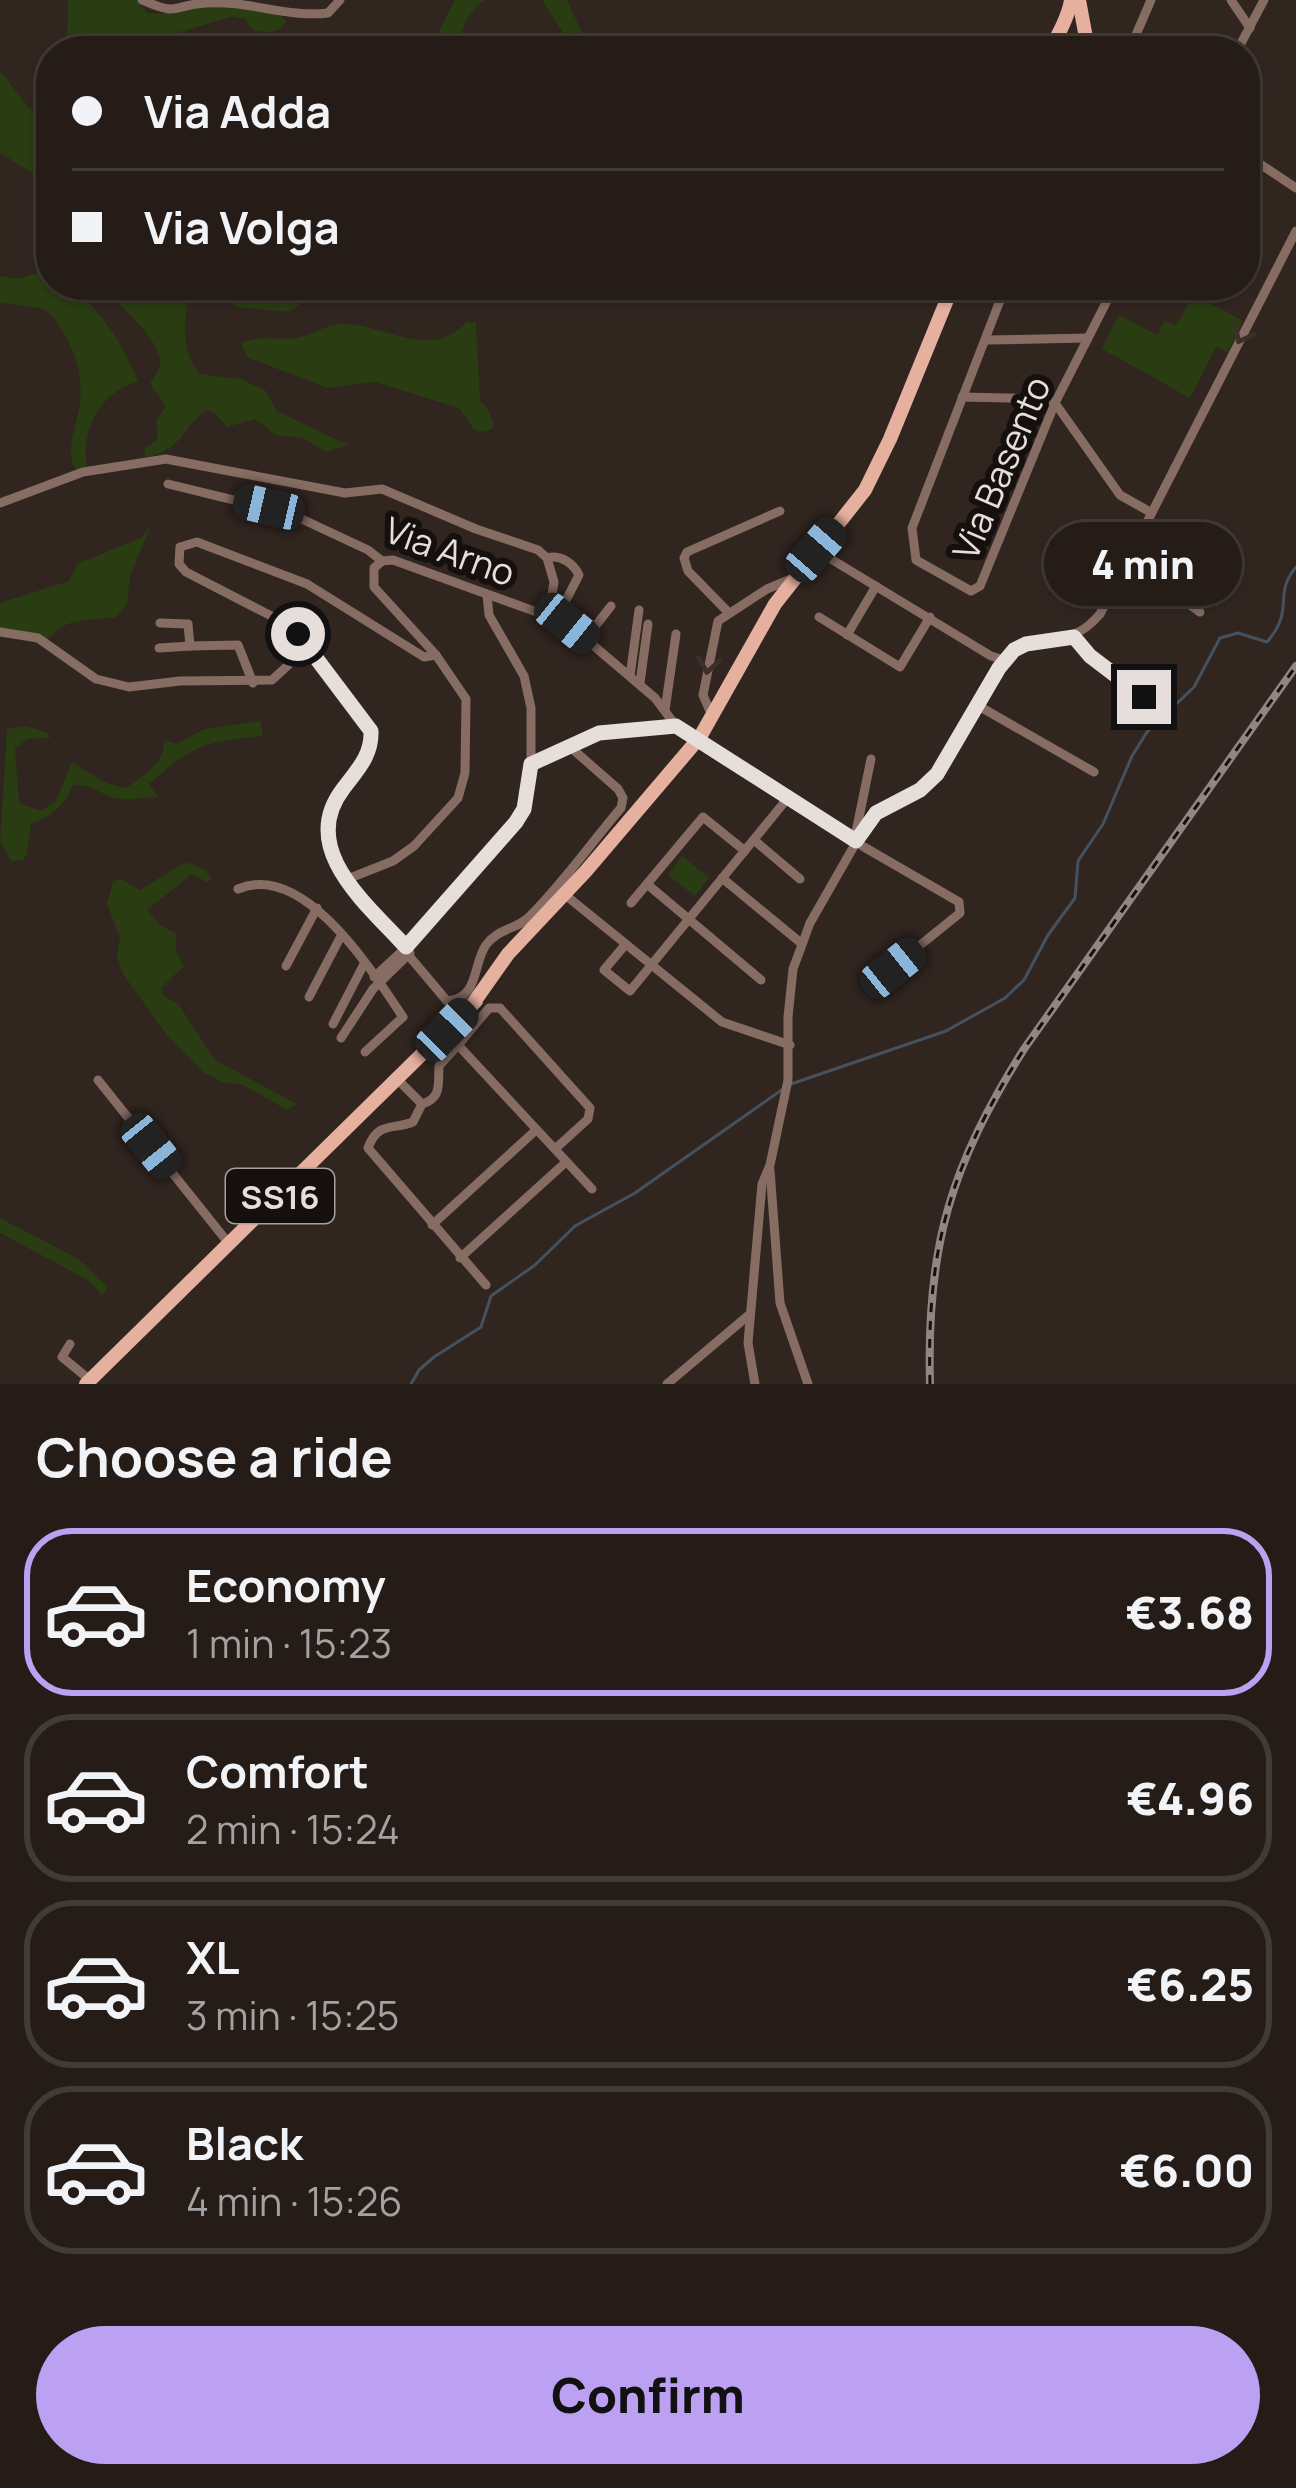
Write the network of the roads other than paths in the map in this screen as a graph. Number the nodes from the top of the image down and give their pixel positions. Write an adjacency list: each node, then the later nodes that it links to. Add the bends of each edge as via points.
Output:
1 (142, 0): 2 (street, via 169,11 246,3 305,16 328,13)
2 (340, 0)
3 (1075, 0): 7 (main road); 11 (main road)
4 (1151, 0): 12 (street)
5 (1231, 0): 8 (street)
6 (1264, 0): 8 (street)
7 (1065, 23): 9 (main road); 10 (main road)
8 (1250, 28): 13 (street)
9 (1058, 36)
10 (1079, 36)
11 (1083, 36)
12 (1136, 36)
13 (1246, 36)
14 (1260, 164): 15 (street)
15 (1296, 188)
16 (1296, 231): 27 (street, one-way to 27)
17 (947, 300): 28 (main road, SS16, via 878,466)
18 (1001, 300): 21 (street)
19 (1107, 300): 20 (street, Via Basento)
20 (1088, 338): 21 (street); 23 (street, Via Basento)
21 (986, 340): 22 (street)
22 (962, 397): 23 (street); 23 (street, Via Basento, via 911,538 921,564 968,590 977,589)
23 (1055, 403): 27 (street, via 1120,495)
24 (168, 484): 30 (street, Via Arno, via 291,514)
25 (0, 503): 29 (street, via 82,472 185,460 345,493 382,489)
26 (780, 511): 37 (street, via 686,552 688,571)
27 (1150, 512): 31 (street)
28 (816, 550): 32 (main road, SS16); 33 (street)
29 (547, 558): 39 (street, via 554,582); 43 (street, via 569,562 579,575 563,606)
30 (382, 561): 34 (street, Via Arno); 53 (street, via 374,587)
31 (1122, 568): 38 (street); 48 (street, via 1100,614)
32 (791, 579): 37 (street); 59 (main road, SS16)
33 (876, 586): 40 (street); 47 (street)
34 (487, 596): 39 (street, Via Arno); 64 (street, via 489,615 524,676)
35 (611, 606): 49 (street)
36 (639, 610): 55 (street)
37 (728, 612): 59 (street, one-way to 59, via 713,632 704,695)
38 (1199, 612)
39 (549, 614): 43 (street, Via Arno)
40 (930, 616): 47 (street, via 900,667); 54 (street)
41 (819, 617): 47 (street)
42 (160, 622): 50 (street, via 188,624)
43 (567, 623): 49 (street, Via Arno)
44 (648, 623): 55 (street)
45 (0, 632): 56 (street, via 38,638 96,679 129,687)
46 (676, 634): 60 (street)
47 (848, 634)
48 (1074, 637): 54 (street, via 1026,644); 57 (street)
49 (586, 638): 55 (street, Via Arno)
50 (190, 646): 52 (street); 56 (street, via 238,645)
51 (308, 647): 53 (street, via 284,622 186,572 180,547 197,542 290,577 424,657); 56 (street, via 286,671); 72 (street, via 371,731 366,759 328,813 329,846)
52 (159, 648)
53 (436, 655): 72 (street, via 468,709 458,798 414,846)
54 (1002, 664): 58 (street)
55 (635, 680): 60 (street, Via Arno)
56 (253, 683)
57 (1144, 697)
58 (977, 705): 65 (street); 67 (street, via 929,783 876,813)
59 (712, 706): 61 (main road, SS16)
60 (665, 710): 61 (street, Via Arno)
61 (691, 733): 62 (street, via 599,733); 66 (street); 75 (main road, SS16, via 675,765)
62 (569, 746): 64 (street); 83 (street, via 618,789 621,808 528,919 500,931)
63 (871, 759): 67 (street)
64 (531, 764): 82 (street, via 516,822)
65 (1094, 772)
66 (787, 799): 67 (street); 68 (street)
67 (855, 839): 80 (street); 87 (street, via 962,907)
68 (754, 840): 69 (street); 71 (street)
69 (745, 851): 70 (street); 73 (street, via 703,817)
70 (722, 878): 78 (street); 80 (street)
71 (800, 879)
72 (346, 880): 82 (street)
73 (647, 884): 76 (street); 78 (street)
74 (238, 889): 77 (street, via 279,888)
75 (570, 894): 81 (street); 83 (main road, SS16)
76 (631, 903)
77 (317, 908): 79 (street); 86 (street)
78 (688, 920): 85 (street); 89 (street)
79 (341, 936): 84 (street); 90 (street)
80 (801, 943): 94 (street, via 789,994)
81 (625, 944): 85 (street); 85 (street, via 604,970 630,991)
82 (408, 950): 83 (street, via 440,996 454,1001 474,983 483,949); 88 (street)
83 (507, 953): 97 (main road, SS16, via 472,1006)
84 (364, 964): 88 (street); 91 (street)
85 (652, 964): 94 (street, via 728,1026)
86 (286, 966)
87 (893, 968)
88 (376, 979): 92 (street); 95 (street, via 403,1017)
89 (760, 980)
90 (309, 997)
91 (333, 1024)
92 (341, 1038)
93 (458, 1045): 98 (street, via 439,1066 439,1092); 99 (street); 100 (street, via 489,1008 500,1008 590,1108)
94 (790, 1046): 102 (street)
95 (365, 1052)
96 (98, 1080): 105 (street)
97 (398, 1080): 98 (street); 105 (main road, SS16)
98 (422, 1104): 104 (street, via 413,1122 388,1125 368,1148)
99 (536, 1130): 100 (street); 104 (street)
100 (555, 1149): 101 (street)
101 (566, 1162): 103 (street); 106 (street)
102 (770, 1165): 108 (street); 113 (street, via 780,1304)
103 (592, 1189)
104 (432, 1226): 106 (street)
105 (230, 1245): 110 (main road, SS16)
106 (460, 1258): 107 (street)
107 (485, 1286)
108 (751, 1314): 111 (street); 112 (street)
109 (70, 1344): 110 (street, via 62,1358)
110 (88, 1382)
111 (667, 1384)
112 (755, 1384)
113 (808, 1384)

